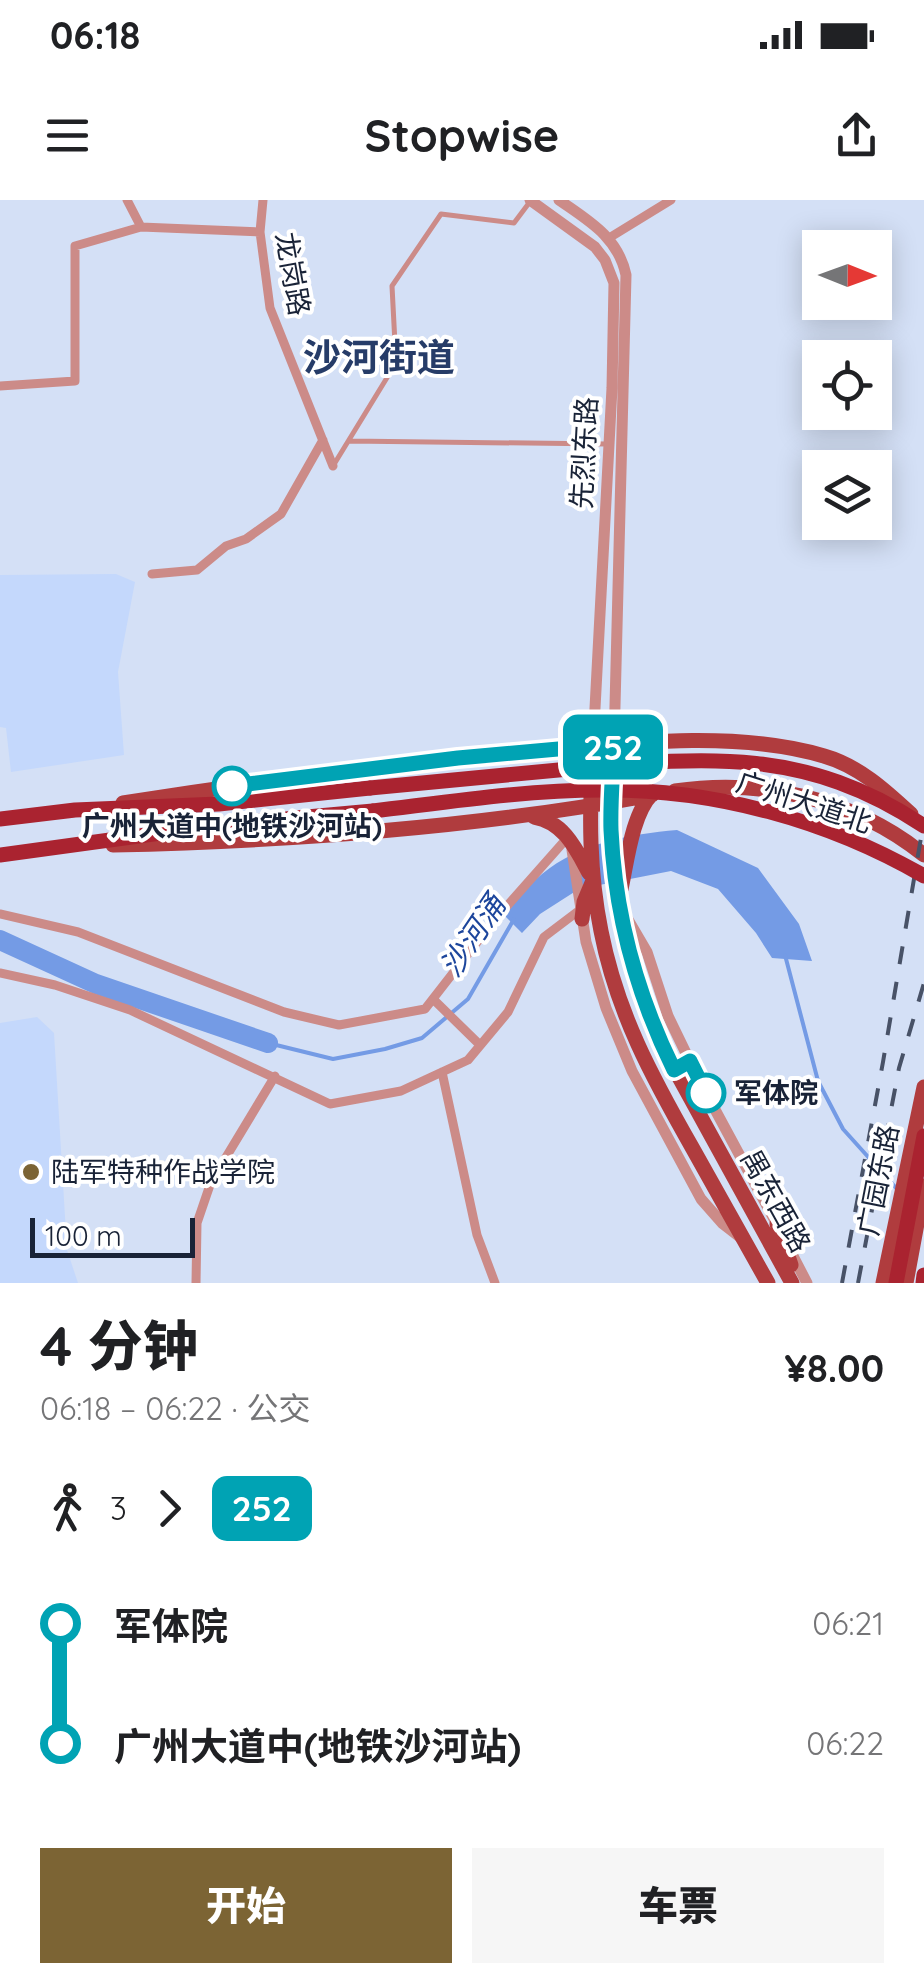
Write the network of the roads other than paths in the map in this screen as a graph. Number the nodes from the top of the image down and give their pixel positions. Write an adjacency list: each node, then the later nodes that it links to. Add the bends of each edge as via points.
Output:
1 (128, 200): 6 (street)
2 (262, 200): 7 (street, 龙岗路)
3 (530, 200): 11 (lane, via 514,223 441,214 392,286 396,363); 12 (street, 先烈东路, via 595,247 612,275)
4 (560, 200): 8 (street)
5 (671, 200): 8 (street)
6 (141, 227): 7 (street); 9 (street, via 75,246 75,381)
7 (260, 232): 10 (street, 龙岗路, via 270,308)
8 (609, 238): 12 (street, 先烈东路, via 624,264 627,287)
9 (0, 386)
10 (323, 440): 13 (street, 龙岗路); 14 (street, via 281,514 197,570)
11 (349, 441): 12 (lane); 13 (lane)
12 (615, 444): 15 (street, 先烈东路); 16 (street, 先烈东路)
13 (333, 466)
14 (152, 574)
15 (614, 744): 16 (main road, 广州大道北); 18 (main road, 禺东西路); 23 (main road, 广州大道北, via 720,742 805,751 862,773)
16 (594, 746): 19 (main road, 禺东西路); 20 (main road, 广州大道北, via 332,772)
17 (652, 794): 18 (main road, 广州大道北); 27 (main road, 广州大道北, via 730,788 804,796 851,812); 28 (main road)
18 (612, 802): 19 (main road, 广州大道北); 28 (main road, 禺东西路)
19 (590, 806): 21 (main road, 广州大道北); 30 (main road, 禺东西路)
20 (75, 810): 22 (highway, 广州大道北); 23 (highway, 广州大道北, bridge, via 731,760 820,776)
21 (520, 814): 24 (main road, via 544,818); 25 (main road, 广州大道北, via 274,840)
22 (0, 818)
23 (924, 826)
24 (568, 837): 30 (main road); 35 (street, via 492,923)
25 (79, 846): 26 (highway, 广州大道北); 29 (highway, 广州大道北, bridge, via 219,826 605,790 723,801 802,822)
26 (0, 855)
27 (924, 855)
28 (620, 870): 30 (main road); 31 (main road, 禺东西路)
29 (924, 876)
30 (587, 877): 33 (main road); 42 (main road, 禺东西路)
31 (619, 903): 37 (street, via 647,952); 38 (main road, 禺东西路, via 637,985)
32 (0, 914): 35 (street, via 78,932 284,1012 339,1025)
33 (582, 914): 36 (street, via 544,937 508,1012); 42 (street, via 606,1008)
34 (0, 972): 40 (street, via 130,1010)
35 (435, 1002): 36 (street)
36 (480, 1046): 39 (street)
37 (690, 1061): 38 (main road); 49 (street)
38 (674, 1070): 44 (main road, 禺东西路)
39 (442, 1072): 40 (street, via 401,1091 330,1104); 55 (street, via 477,1235)
40 (275, 1076): 54 (street, via 211,1182 197,1223)
41 (924, 1088): 57 (main road, 广园东路)
42 (651, 1091): 45 (main road, 禺东西路); 51 (street, via 701,1199)
43 (924, 1136): 58 (highway)
44 (730, 1169): 45 (main road); 47 (main road, 禺东西路)
45 (710, 1180): 48 (main road, 禺东西路)
46 (924, 1186): 59 (main road)
47 (742, 1190): 48 (main road); 49 (main road, 禺东西路)
48 (723, 1202): 51 (main road, 禺东西路)
49 (771, 1228): 53 (main road, 禺东西路); 53 (street)
50 (924, 1234): 60 (main road)
51 (744, 1240): 56 (main road, 禺东西路)
52 (924, 1275): 60 (highway)
53 (798, 1280)
54 (196, 1283)
55 (496, 1283)
56 (768, 1283)
57 (884, 1283)
58 (896, 1283)
59 (906, 1283)
60 (919, 1283)

